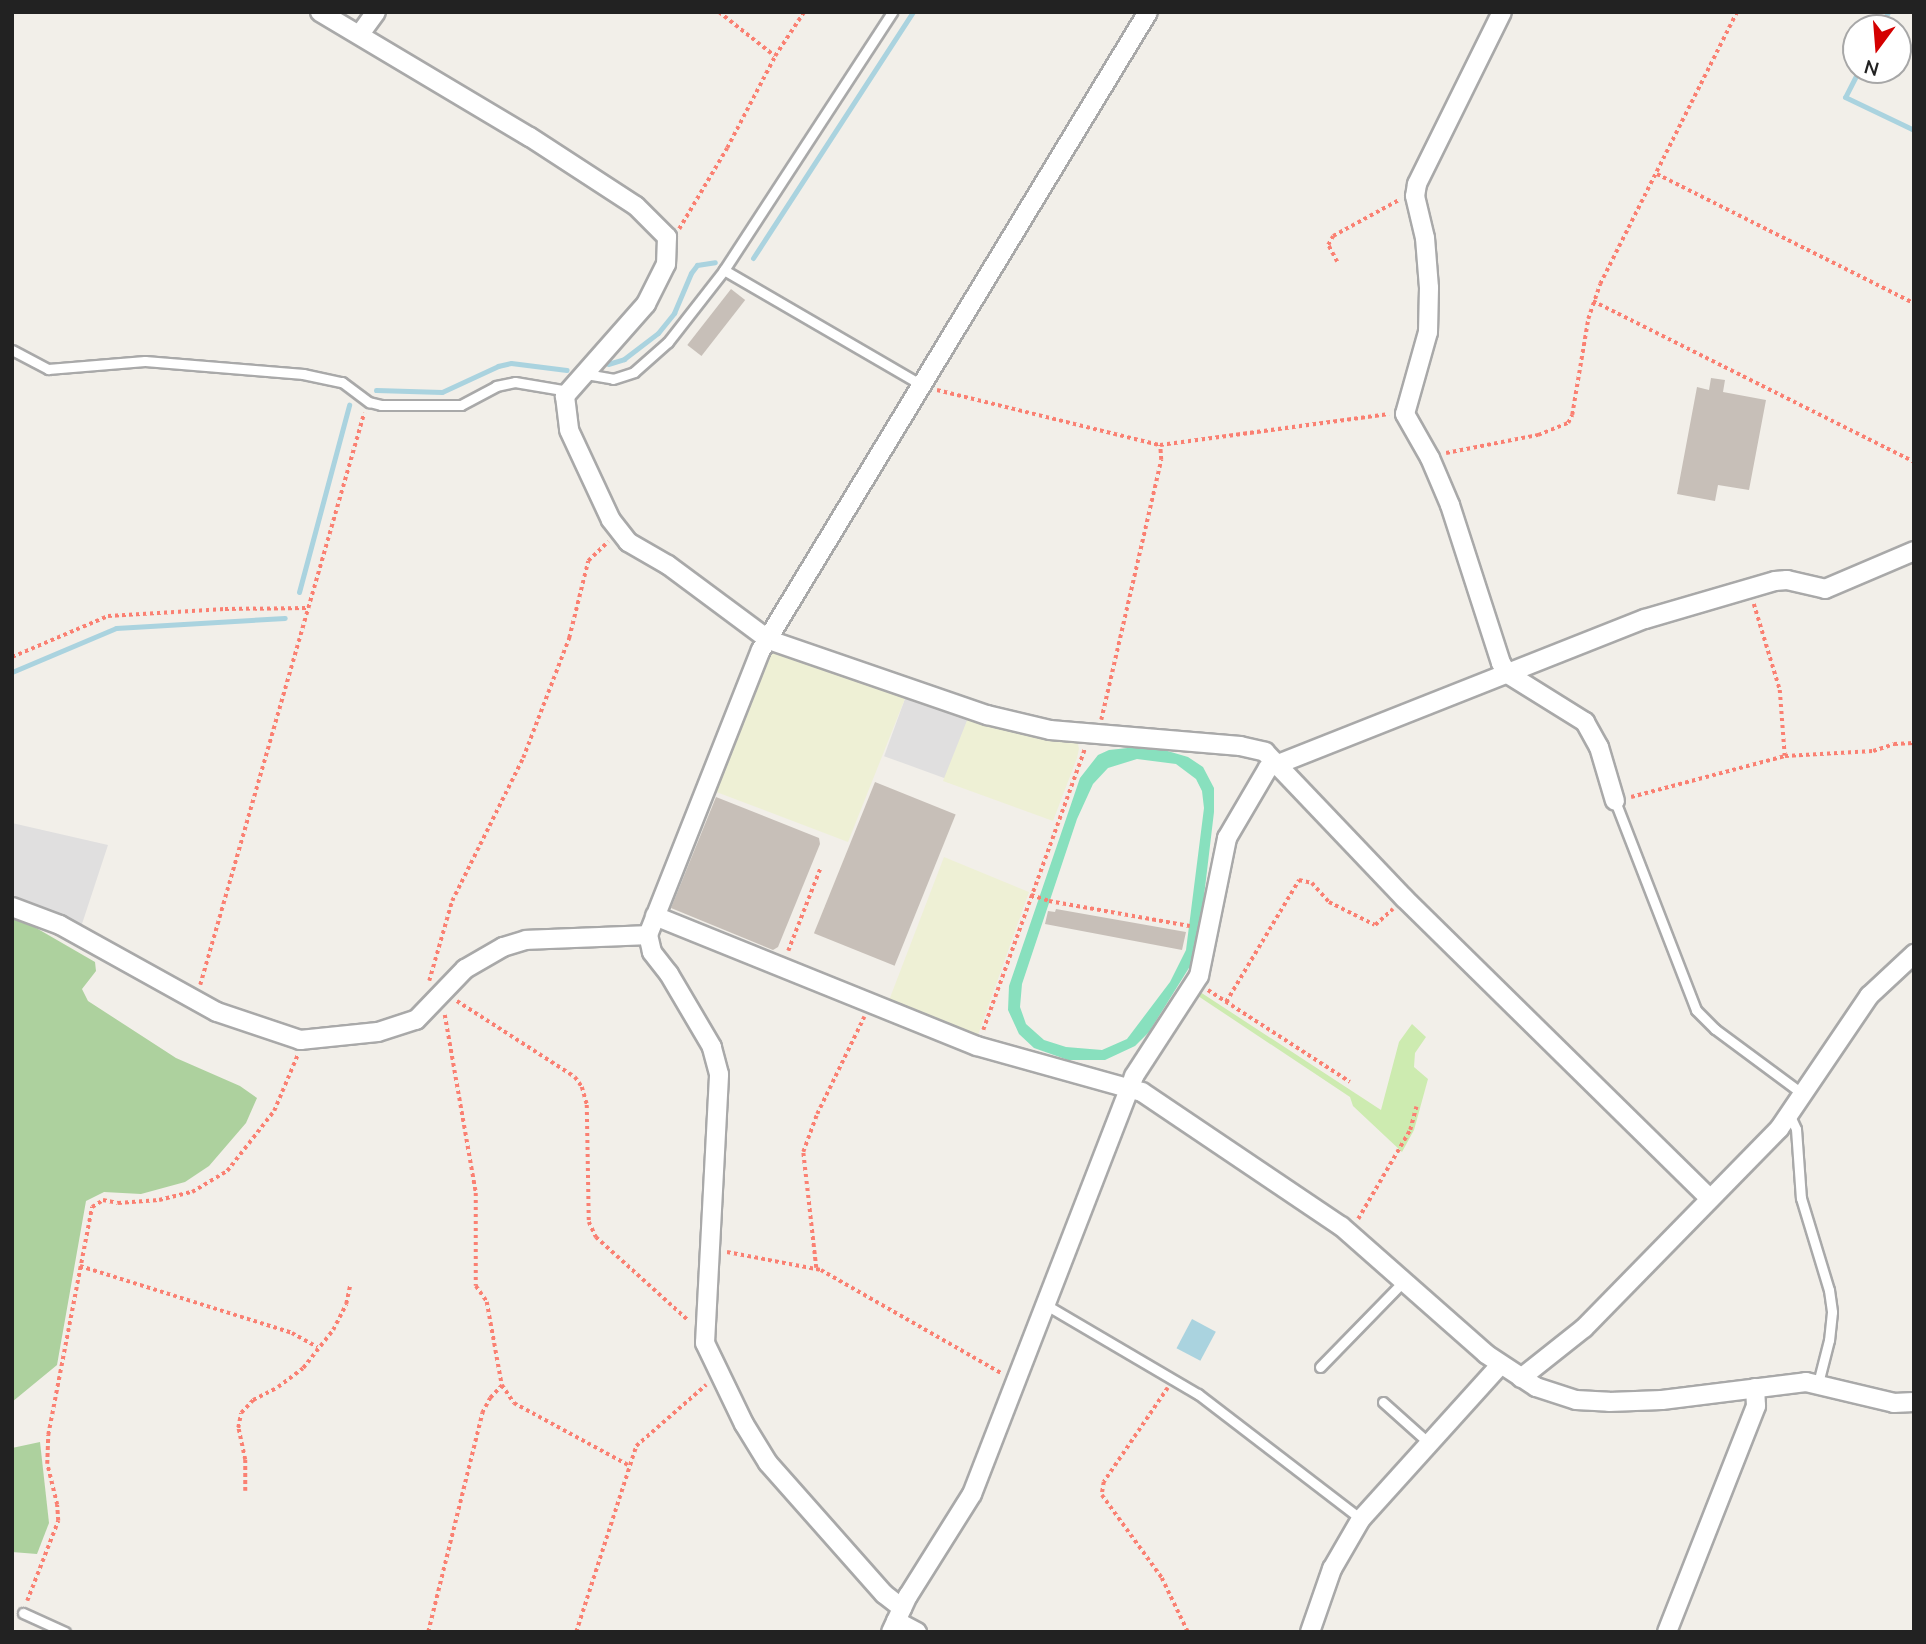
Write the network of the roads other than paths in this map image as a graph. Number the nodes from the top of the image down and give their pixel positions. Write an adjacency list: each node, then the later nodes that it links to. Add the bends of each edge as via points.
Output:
1 (320, 12): 6 (street)
2 (376, 12): 6 (street)
3 (892, 12): 7 (lane)
4 (1148, 12): 10 (street)
5 (1502, 12): 14 (street, via 1416,190 1428,275 1428,332 1405,414 1430,458)
6 (360, 34): 9 (street, via 636,206 667,237 666,264 646,304)
7 (724, 270): 9 (lane, via 645,365 613,379); 10 (lane)
8 (12, 350): 11 (lane, via 48,369 145,361 303,374 342,382 369,402 402,407 451,407 515,382)
9 (586, 374): 11 (street)
10 (923, 386): 13 (street)
11 (568, 391): 13 (street, via 569,430 620,535)
12 (1914, 551): 14 (street, via 1825,589 1787,580 1646,619)
13 (769, 640): 15 (street, via 994,717 1050,730 1240,746 1265,752); 18 (street, via 761,650)
14 (1508, 674): 15 (street); 16 (street, via 1585,722 1599,747)
15 (1276, 762): 21 (street, via 1261,777 1227,838 1203,966); 24 (street, via 1404,898)
16 (1615, 801): 22 (lane, via 1696,1010)
17 (12, 907): 19 (street, via 60,925 217,1012 300,1040 341,1038 416,1020 465,969 503,947 526,940)
18 (655, 916): 19 (street); 21 (street, via 977,1046)
19 (648, 935): 37 (street, via 652,952 717,1059 705,1343 768,1463 884,1594)
20 (1914, 954): 22 (street, via 1869,996)
21 (1129, 1086): 25 (street, via 1350,1233); 26 (street)
22 (1803, 1094): 23 (street)
23 (1790, 1116): 24 (street); 30 (lane, via 1796,1129 1801,1198 1832,1312)
24 (1710, 1199): 29 (street, via 1584,1328)
25 (1405, 1280): 27 (street); 28 (lane)
26 (1046, 1305): 35 (lane, via 1198,1394); 37 (street, via 972,1494)
27 (1500, 1365): 29 (street); 34 (street)
28 (1320, 1367)
29 (1521, 1378): 31 (street, via 1556,1394 1590,1401 1662,1400)
30 (1818, 1383): 31 (street); 33 (street, via 1894,1403)
31 (1755, 1388): 41 (street, via 1756,1406)
32 (1383, 1402): 34 (lane)
33 (1914, 1402)
34 (1430, 1444): 35 (street)
35 (1361, 1519): 40 (street, via 1332,1569)
36 (23, 1613): 38 (lane)
37 (896, 1620): 39 (street)
38 (65, 1632)
39 (917, 1632)
40 (1310, 1632)
41 (1667, 1632)

